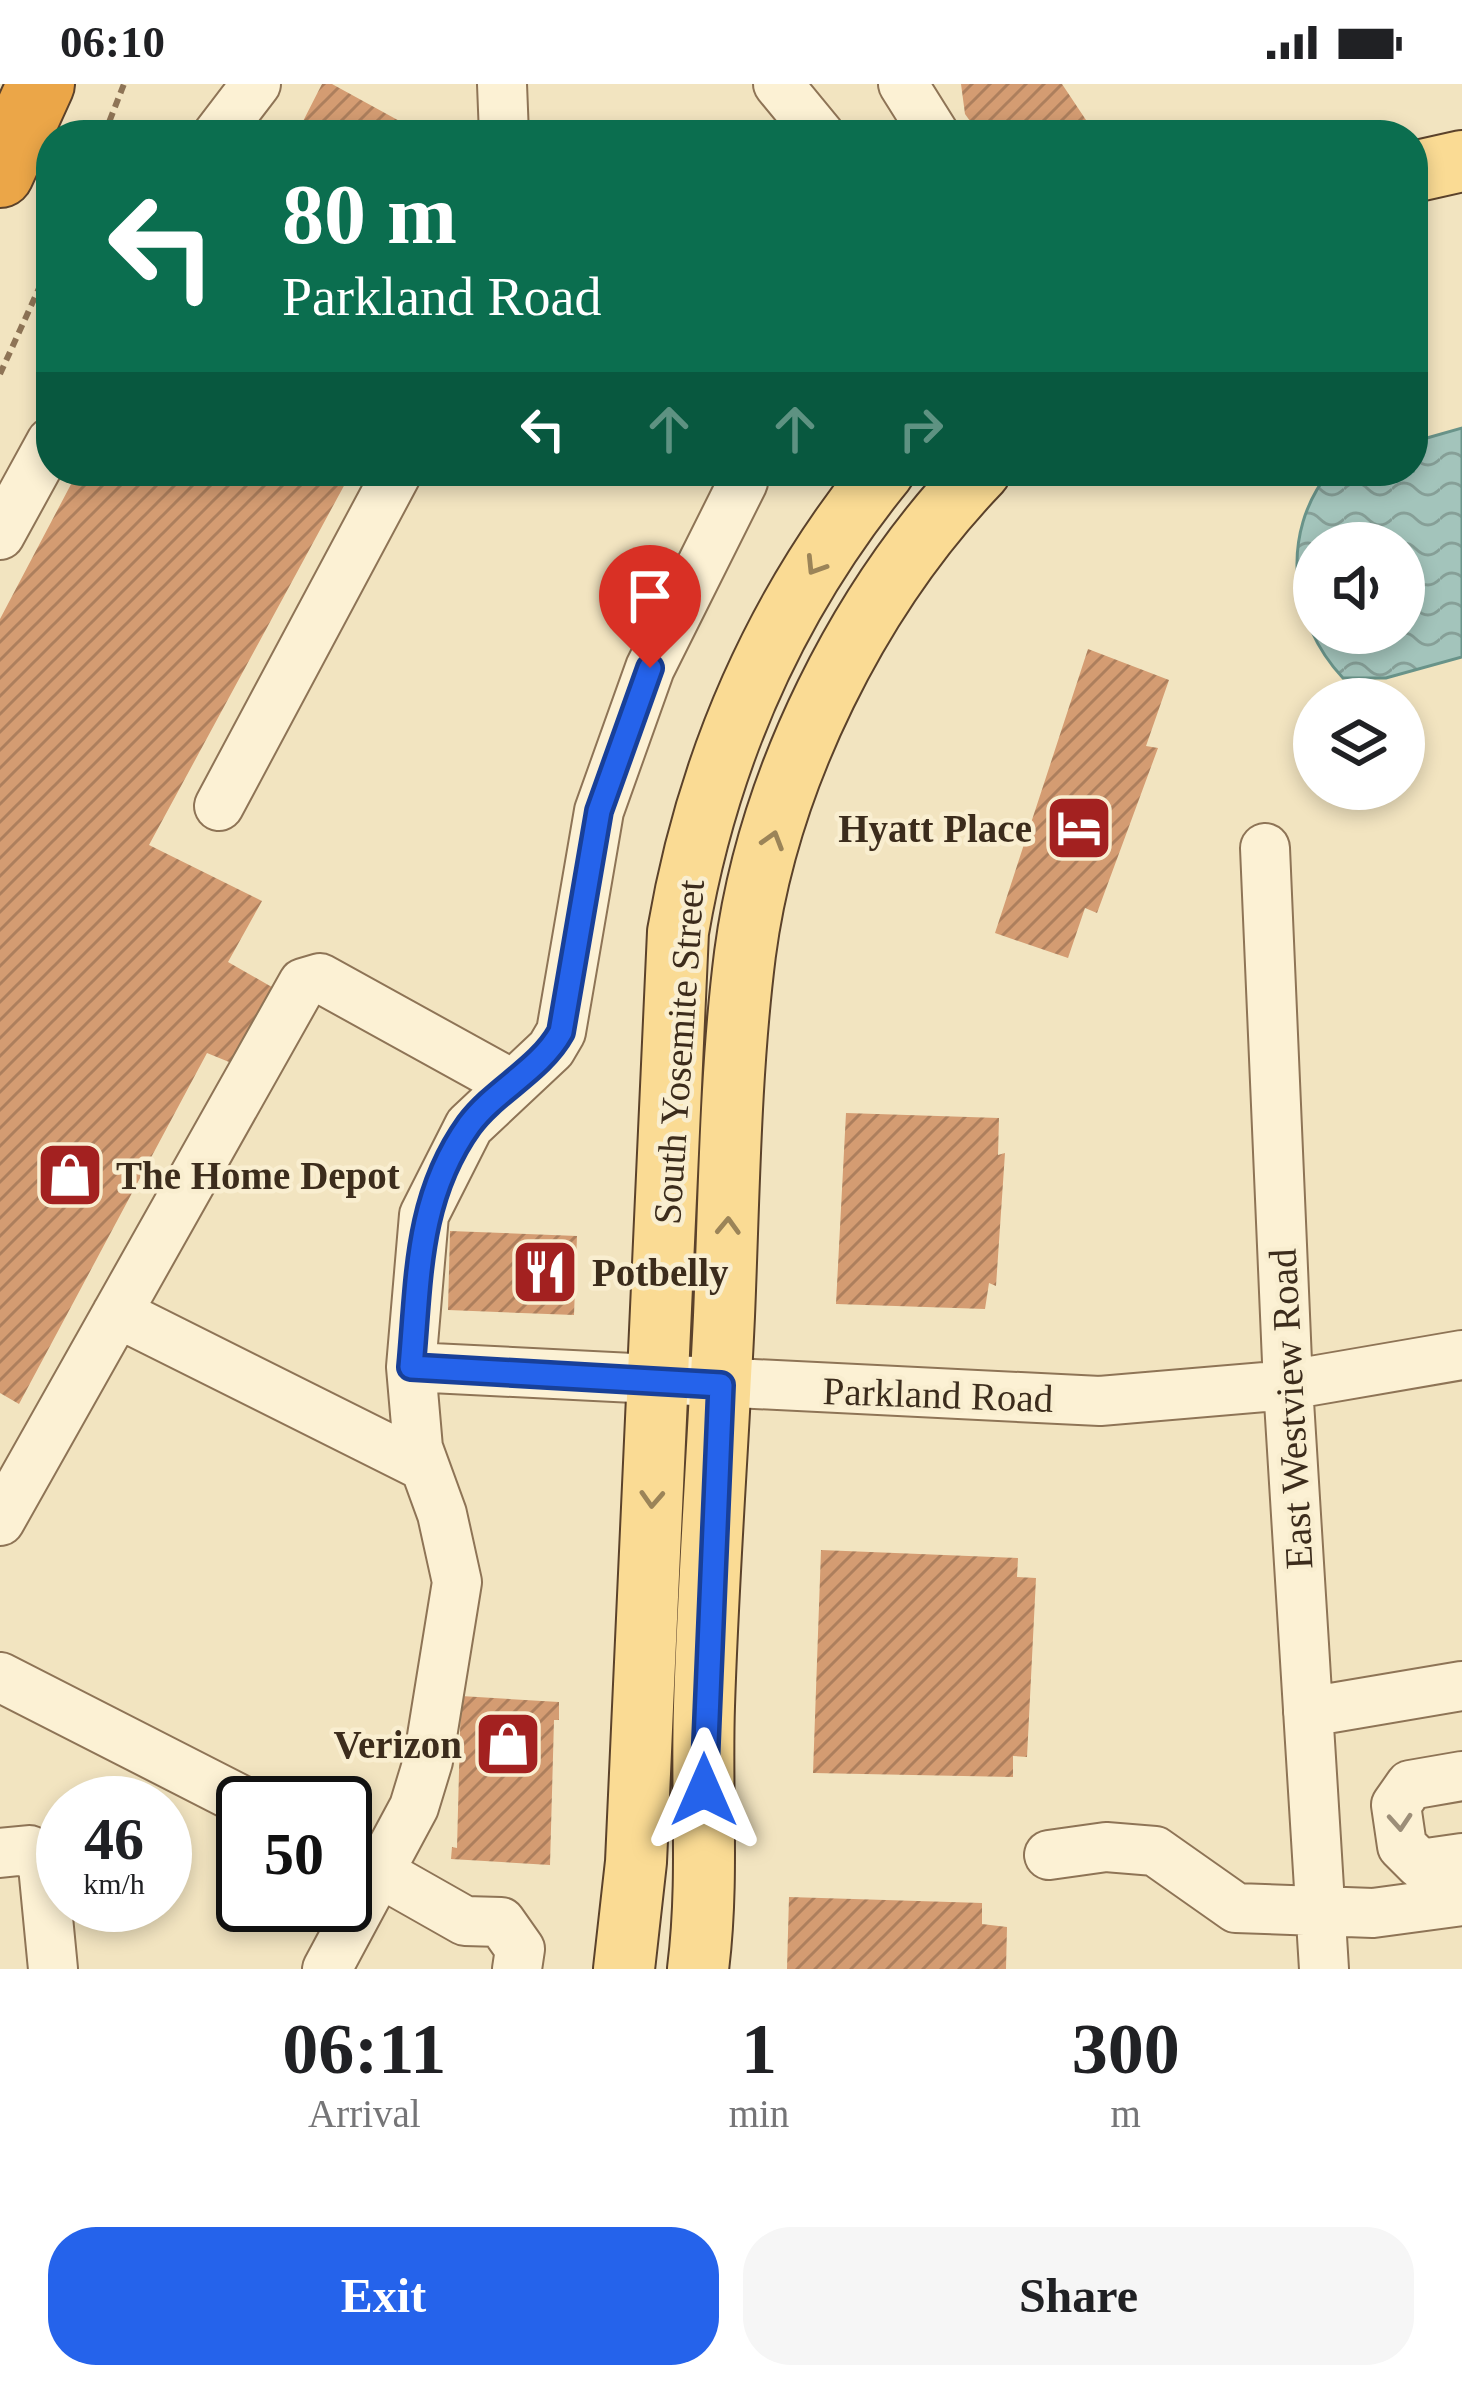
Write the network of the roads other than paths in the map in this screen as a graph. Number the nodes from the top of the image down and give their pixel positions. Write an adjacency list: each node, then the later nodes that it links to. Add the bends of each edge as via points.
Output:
1 (40, 84): 12 (highway)
2 (256, 84): 6 (street)
3 (502, 84): 7 (street)
4 (778, 84): 8 (street)
5 (903, 84): 9 (street)
6 (228, 120)
7 (503, 120)
8 (808, 120)
9 (926, 120)
10 (1462, 161): 11 (main road)
11 (1428, 169)
12 (0, 174)
13 (36, 469): 18 (street)
14 (390, 486): 19 (street)
15 (741, 486): 21 (street, via 650,668 599,811 561,1032)
16 (872, 486): 25 (main road, South Yosemite Street, one-way to 25, via 762,660 688,869 678,932)
17 (967, 486): 26 (main road, South Yosemite Street, one-way to 17, via 739,1018 760,880 828,688 901,564)
18 (0, 535)
19 (219, 806)
20 (1265, 848): 27 (street, East Westview Road)
21 (510, 1084): 22 (street, via 309,979); 24 (street, via 469,1126 424,1215)
22 (118, 1312): 28 (street); 29 (street)
23 (1462, 1355): 27 (street, Parkland Road)
24 (411, 1367): 25 (street, Parkland Road); 28 (street)
25 (657, 1382): 26 (street, Parkland Road); 46 (main road, South Yosemite Street, one-way to 46)
26 (721, 1385): 27 (street, Parkland Road, via 1100,1401); 47 (main road, South Yosemite Street)
27 (1288, 1385): 32 (street, East Westview Road)
28 (423, 1466): 35 (street, via 457,1582 414,1807)
29 (0, 1521)
30 (0, 1677): 34 (street)
31 (1462, 1685): 32 (street)
32 (1308, 1712): 41 (street, East Westview Road)
33 (1462, 1776): 38 (street, one-way to 38, via 1410,1785 1396,1805 1402,1846 1420,1864)
34 (216, 1787)
35 (372, 1851)
36 (0, 1853): 43 (street, via 29,1850 43,1866)
37 (1049, 1856): 41 (street, via 1106,1847 1155,1851 1236,1908)
38 (1462, 1858)
39 (372, 1868): 45 (street, via 465,1921 501,1922 520,1948)
40 (1462, 1901): 41 (street, via 1373,1913)
41 (1321, 1910): 48 (street, East Westview Road)
42 (339, 1932): 44 (street)
43 (53, 1969)
44 (327, 1969)
45 (517, 1969)
46 (624, 1969)
47 (698, 1969)
48 (1324, 1969)

